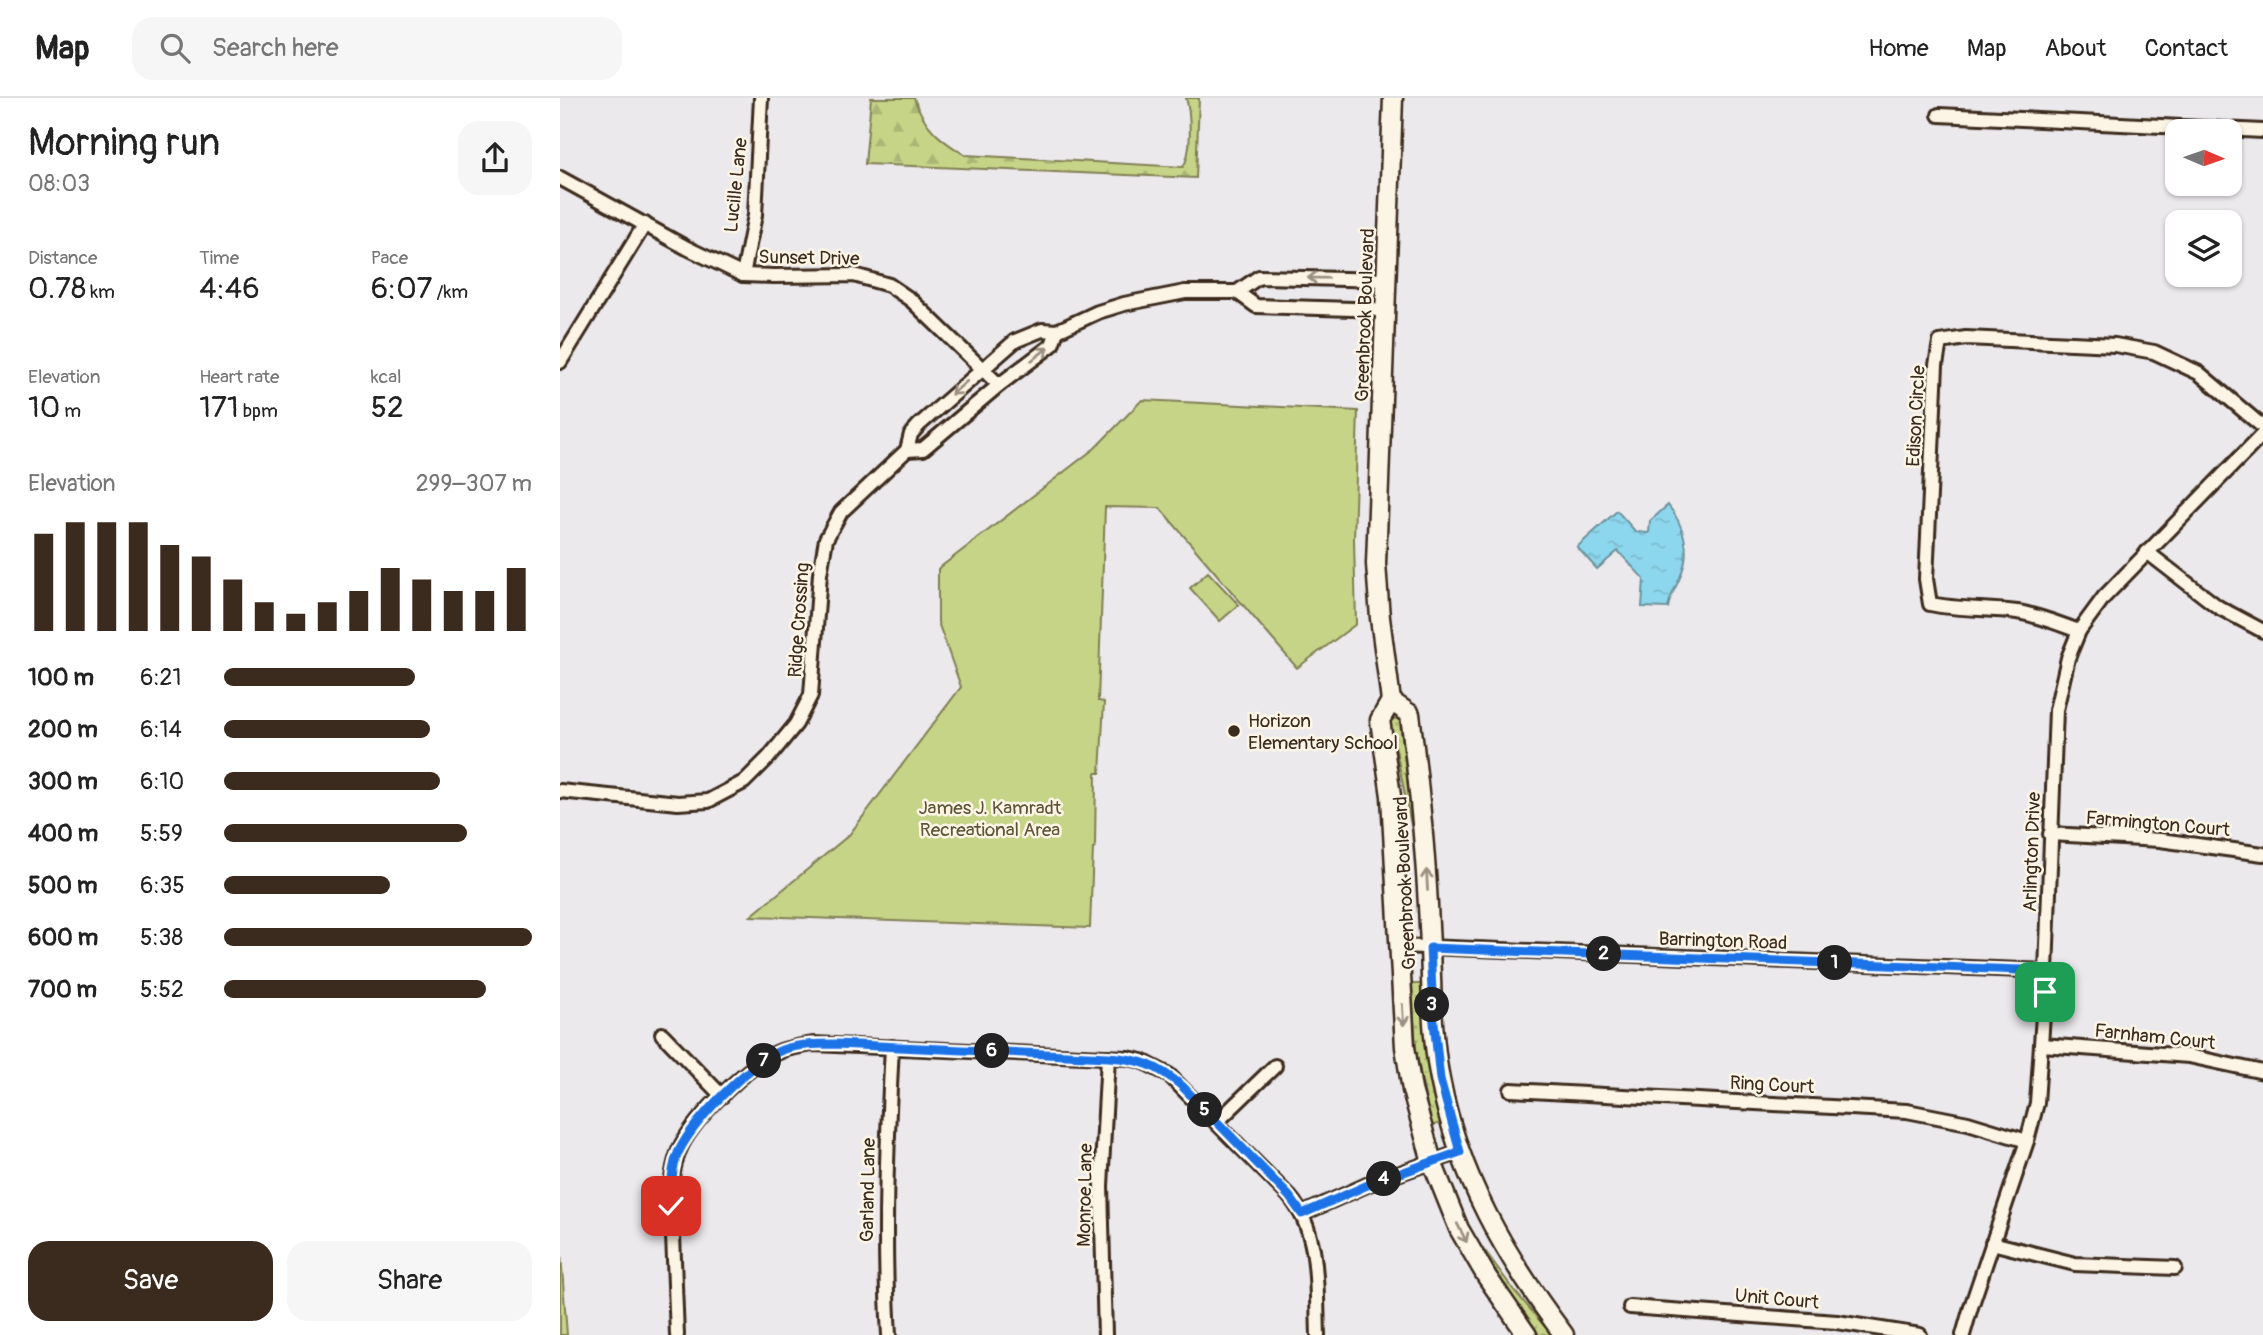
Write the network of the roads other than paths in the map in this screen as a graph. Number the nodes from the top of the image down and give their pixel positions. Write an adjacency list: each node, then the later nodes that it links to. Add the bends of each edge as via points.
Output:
1 (761, 98): 7 (street, Lucille Lane, via 755,215)
2 (1393, 98): 8 (main road, Greenbrook Boulevard)
3 (1939, 115): 4 (street)
4 (2263, 131)
5 (560, 178): 6 (street, Sunset Drive)
6 (645, 225): 7 (street, Sunset Drive); 12 (street)
7 (743, 275): 13 (street, Sunset Drive, via 854,275 878,280 911,300)
8 (1386, 280): 9 (street, Ridge Crossing, one-way to 9, via 1259,277); 10 (main road, Greenbrook Boulevard)
9 (1237, 292): 10 (street, Ridge Crossing, via 1256,306); 11 (street, Ridge Crossing, via 1185,292 1144,299)
10 (1385, 310): 21 (main road, Greenbrook Boulevard, via 1376,564)
11 (1057, 331): 13 (street, Ridge Crossing, via 1042,330 1015,341); 14 (street, Ridge Crossing, one-way to 11, via 1052,345)
12 (560, 362)
13 (982, 369): 14 (street, Sunset Drive); 17 (street, Ridge Crossing, one-way to 17, via 919,425)
14 (999, 385): 17 (street, Ridge Crossing, via 923,449)
15 (2263, 427): 19 (street, Edison Circle, via 2199,373 2154,352 2102,344 1966,338 1940,342 1926,579 1930,604 2034,615)
16 (2263, 434): 18 (street, Arlington Drive)
17 (907, 450): 22 (street, Ridge Crossing, via 854,498 831,527 821,565 811,695 796,724 754,773 719,797 695,802)
18 (2147, 552): 19 (street, Arlington Drive); 20 (street, via 2218,607)
19 (2079, 631): 23 (street, Arlington Drive, via 2056,710)
20 (2263, 631)
21 (1391, 701): 25 (main road, Greenbrook Boulevard, via 1380,720 1393,818); 26 (main road, Greenbrook Boulevard, one-way to 21, via 1424,826 1410,714)
22 (560, 792)
23 (2050, 834): 24 (street, Farmington Court, via 2160,840); 27 (street, Arlington Drive)
24 (2263, 854)
25 (1399, 946): 26 (street, Barrington Road); 39 (main road, Greenbrook Boulevard, one-way to 39, via 1405,1047)
26 (1430, 948): 27 (street, Barrington Road); 38 (main road, Greenbrook Boulevard, via 1440,1079)
27 (2046, 971): 29 (street, Arlington Drive)
28 (662, 1034): 35 (street)
29 (2042, 1045): 33 (street, Farnham Court, via 2189,1056); 37 (street, Arlington Drive)
30 (892, 1047): 31 (street); 35 (street, via 813,1044 787,1049 751,1069); 45 (street, Garland Lane, via 885,1204)
31 (1108, 1057): 36 (street, via 1142,1061 1169,1075); 46 (street, Monroe Lane, via 1101,1186)
32 (1275, 1066): 36 (street)
33 (2263, 1072)
34 (1511, 1090): 37 (street, Ring Court, via 1907,1111)
35 (722, 1096): 44 (street, via 690,1131 673,1170)
36 (1217, 1122): 40 (street)
37 (2028, 1141): 41 (street, Arlington Drive)
38 (1460, 1152): 39 (street); 49 (main road, Greenbrook Boulevard, via 1494,1232)
39 (1432, 1162): 40 (street); 48 (main road, Greenbrook Boulevard, one-way to 48, via 1473,1255)
40 (1302, 1214): 47 (street, via 1313,1248)
41 (1992, 1243): 42 (street, via 2075,1264); 51 (street, Arlington Drive)
42 (2175, 1268)
43 (1630, 1307): 50 (street, Unit Court, via 1837,1322)
44 (677, 1335)
45 (889, 1335)
46 (1105, 1335)
47 (1318, 1335)
48 (1527, 1335)
49 (1564, 1335)
50 (1920, 1335)
51 (1963, 1335)

